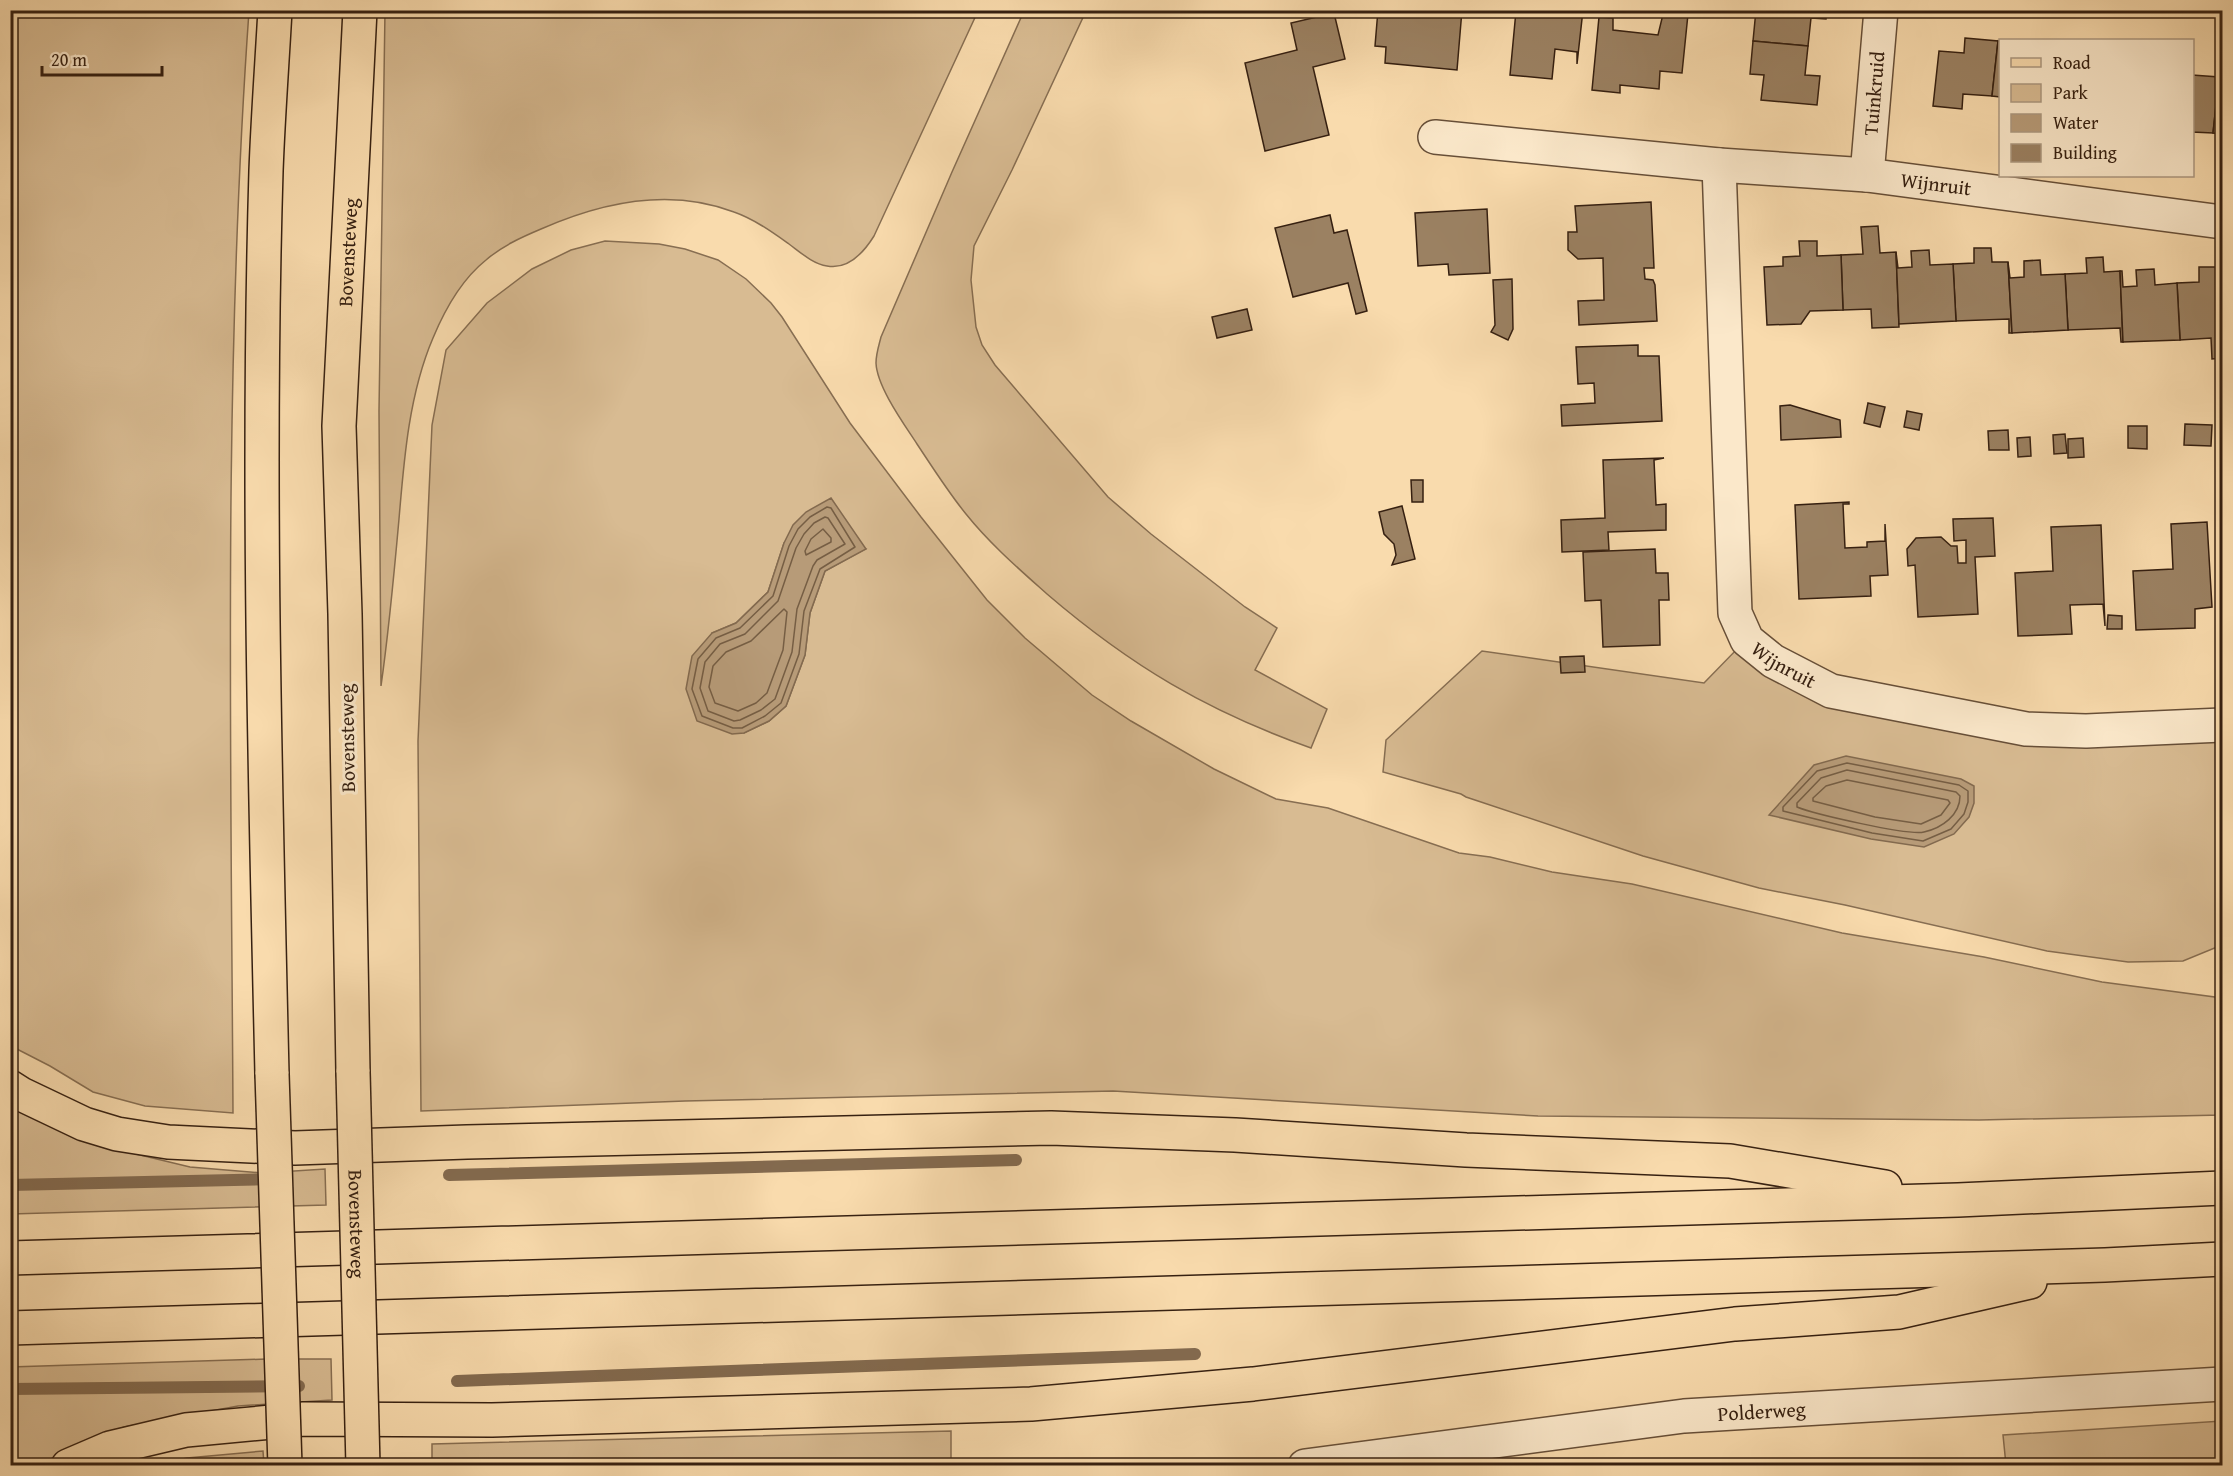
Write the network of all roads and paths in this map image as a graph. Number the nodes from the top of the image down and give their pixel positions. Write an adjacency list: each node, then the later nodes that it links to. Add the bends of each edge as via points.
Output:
1 (275, 10): 18 (main road, bridge, via 266,169 262,377 266,830)
2 (360, 10): 19 (main road, Bovensteweg, bridge, via 339,426)
3 (1881, 10): 6 (street, Tuinkruid)
4 (1435, 137): 5 (street, Wijnruit)
5 (1719, 165): 6 (street, Wijnruit); 8 (street, Wijnruit, via 1735,613 1746,640 1773,661 1831,691 2026,729 2086,731)
6 (1867, 175): 7 (street, Wijnruit)
7 (2223, 222)
8 (2223, 725)
9 (10, 1087): 11 (main road, via 84,1124 168,1142 295,1148 1051,1128 1730,1161)
10 (2223, 1188): 11 (main road)
11 (1958, 1200): 12 (main road)
12 (10, 1258)
13 (2223, 1259): 14 (main road)
14 (2105, 1265): 15 (main road); 17 (main road, via 1899,1312 1735,1324 1253,1384 1031,1404 492,1420 304,1419 186,1430 110,1448)
15 (10, 1328)
16 (2223, 1384): 20 (street, Polderweg, via 1684,1416)
17 (68, 1466)
18 (285, 1466)
19 (363, 1466)
20 (1305, 1466)

